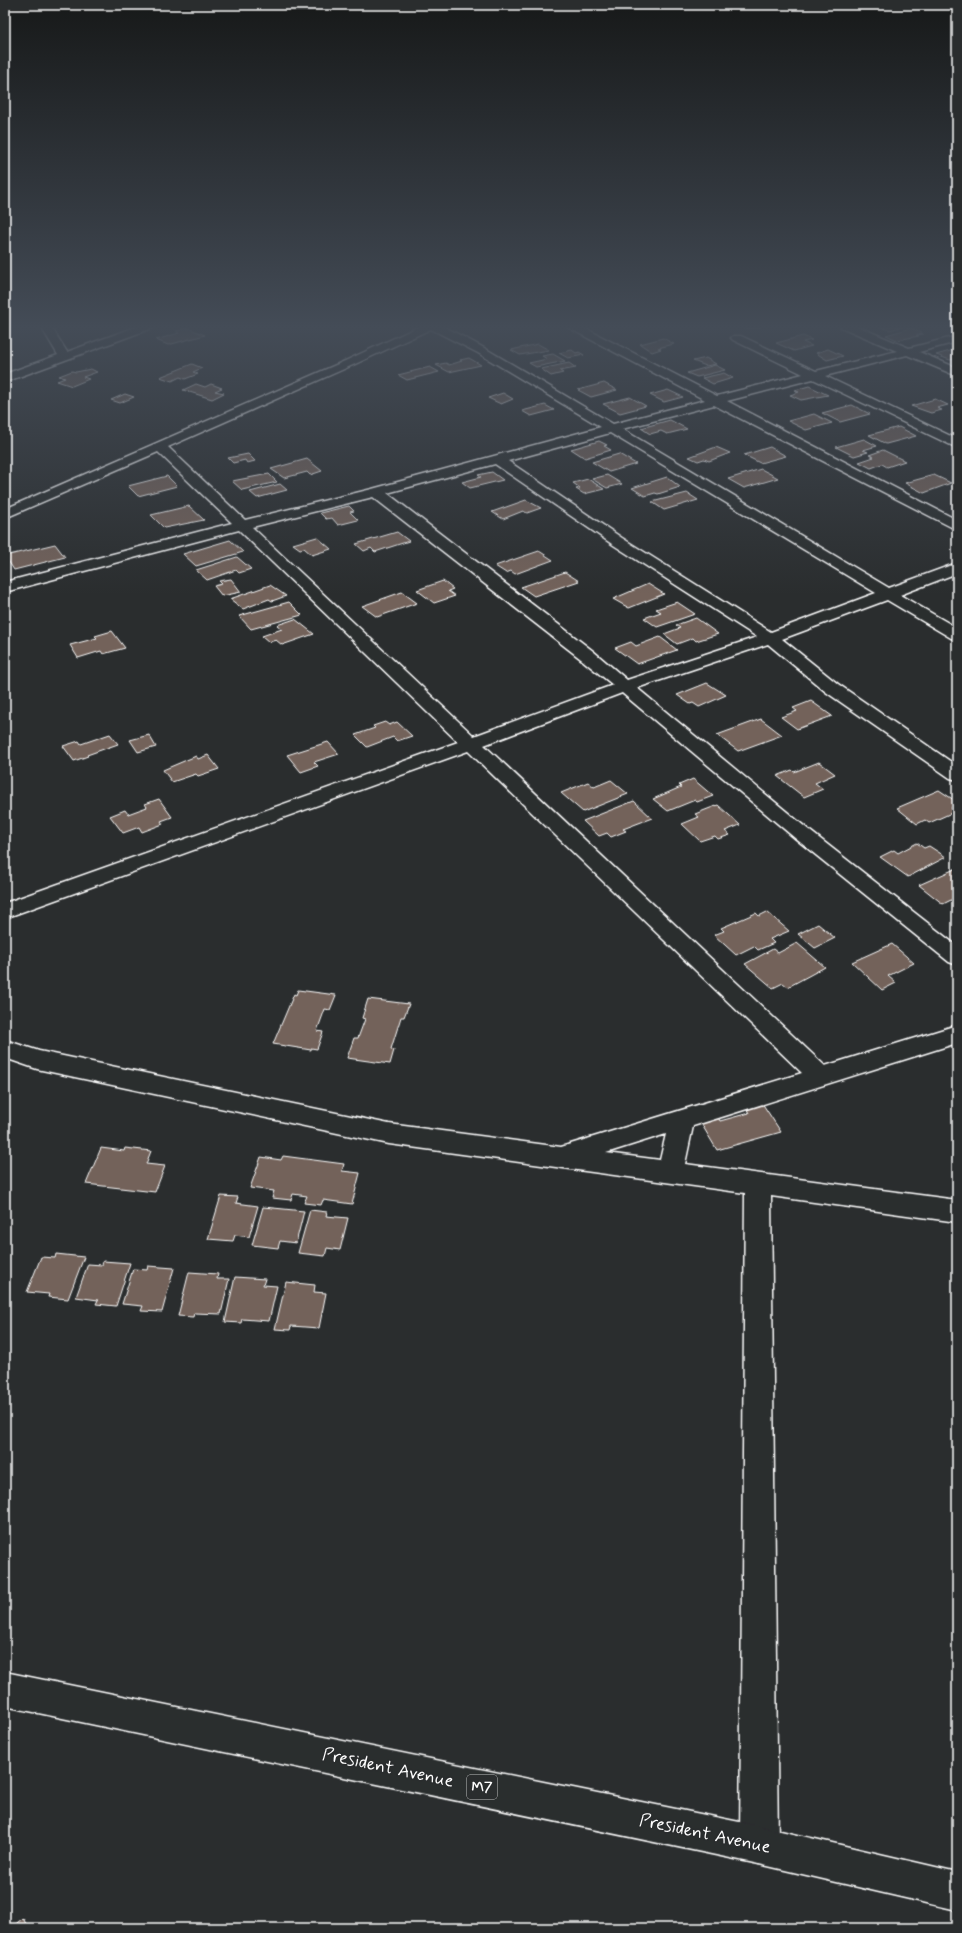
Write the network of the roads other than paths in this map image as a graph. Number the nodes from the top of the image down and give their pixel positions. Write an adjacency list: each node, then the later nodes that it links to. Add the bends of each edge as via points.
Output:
1 (228, 415): 8 (street)
2 (589, 415): 6 (street)
3 (662, 415): 6 (street)
4 (746, 415): 13 (street)
5 (897, 415): 7 (street)
6 (612, 429): 9 (street); 16 (street)
7 (957, 444)
8 (159, 446): 11 (street); 12 (street)
9 (498, 460): 10 (street); 18 (street, via 617,541)
10 (376, 492): 12 (street); 19 (street, via 587,655)
11 (5, 514)
12 (242, 525): 15 (street); 20 (street)
13 (957, 526)
14 (957, 568): 16 (street)
15 (5, 587)
16 (886, 593): 17 (street); 18 (street)
17 (957, 635)
18 (770, 638): 19 (street); 21 (street, via 832,688)
19 (623, 687): 20 (street); 23 (street, via 803,836)
20 (472, 742): 22 (street); 26 (street)
21 (957, 774)
22 (5, 911)
23 (957, 957)
24 (957, 1034): 26 (street)
25 (5, 1049): 28 (street, via 37,1060 389,1134)
26 (820, 1076): 27 (street)
27 (682, 1119): 28 (street); 29 (street)
28 (561, 1157): 29 (street)
29 (670, 1172): 30 (street)
30 (758, 1184): 31 (street); 33 (street)
31 (957, 1211)
32 (5, 1688): 33 (street, President Avenue / M7)
33 (759, 1845): 34 (street, President Avenue / M7)
34 (957, 1891)

